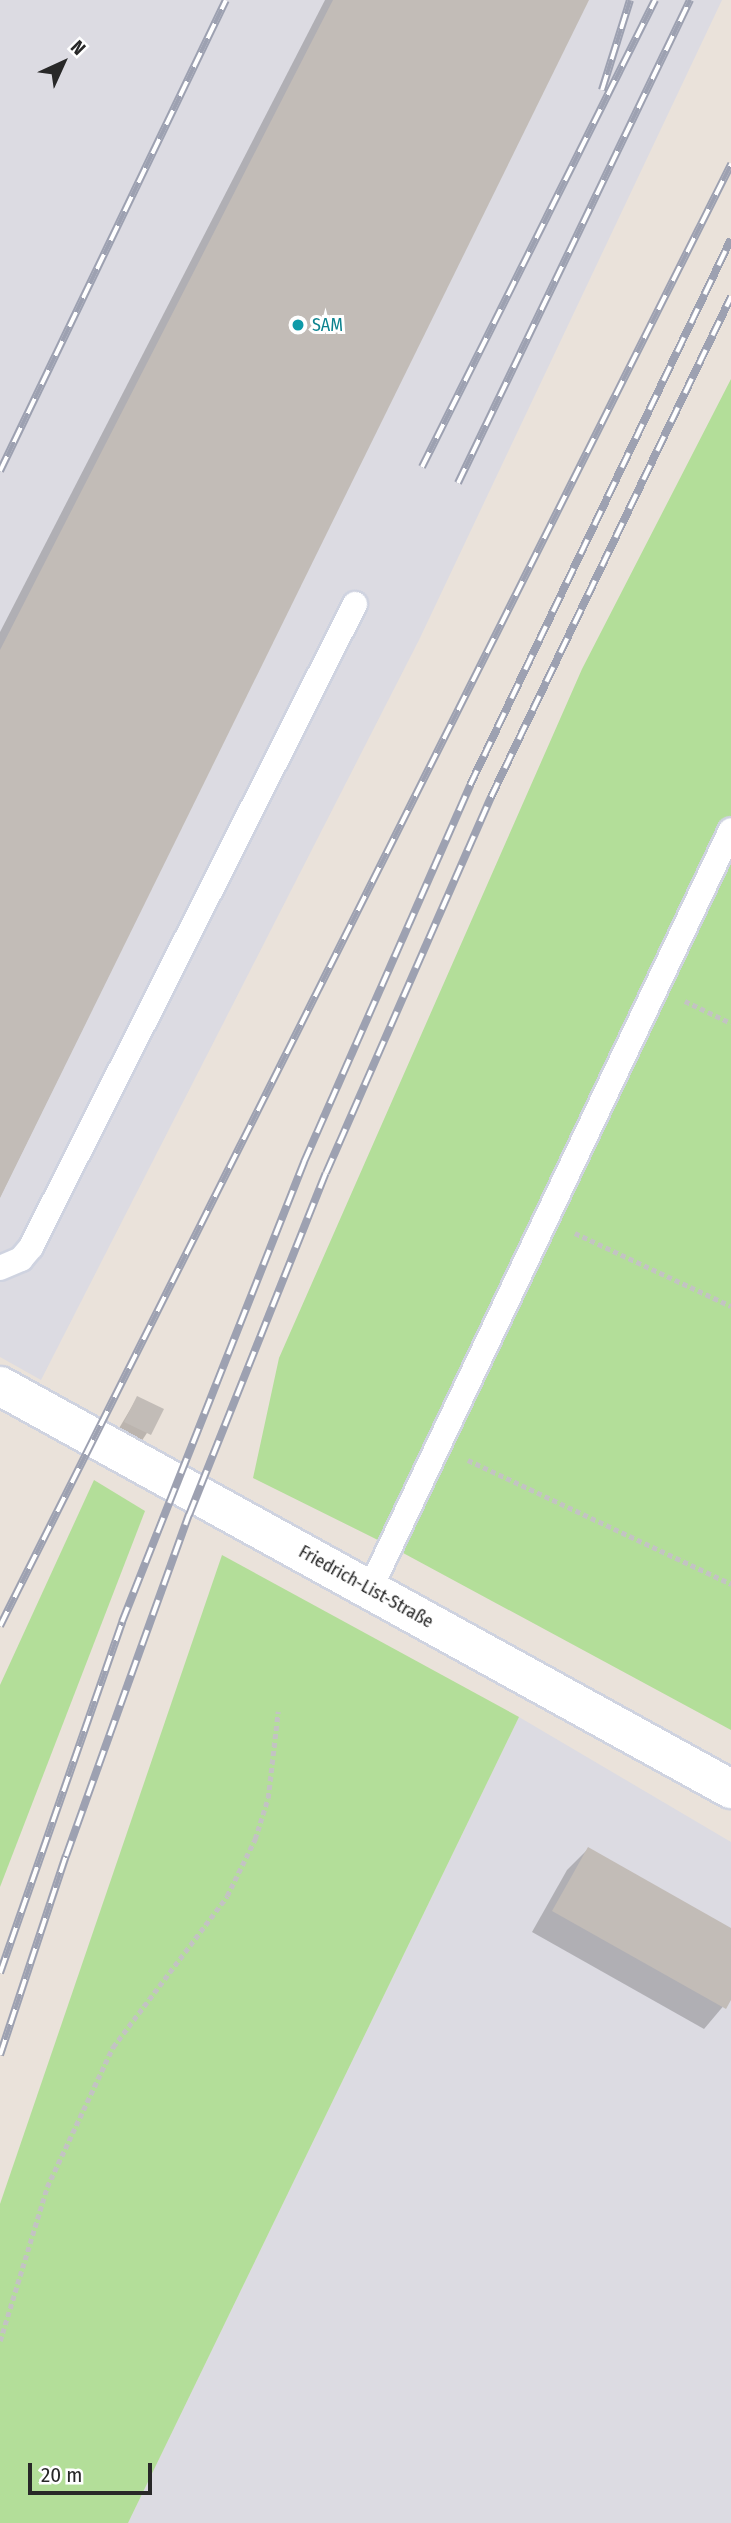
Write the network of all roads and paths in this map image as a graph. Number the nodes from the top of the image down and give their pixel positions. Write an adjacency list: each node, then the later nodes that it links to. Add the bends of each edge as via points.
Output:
1 (355, 604): 6 (lane, via 31,1247 21,1259)
2 (731, 830): 3 (lane)
3 (656, 988): 4 (path); 5 (lane)
4 (731, 1023)
5 (546, 1219): 7 (path); 9 (lane)
6 (0, 1268)
7 (731, 1306)
8 (0, 1386): 11 (street, Friedrich-List-Straße)
9 (438, 1447): 10 (path); 11 (lane)
10 (731, 1584)
11 (370, 1589): 13 (street, Friedrich-List-Straße)
12 (278, 1712): 14 (path, via 268,1798 256,1839 227,1896 113,2048 47,2187)
13 (731, 1789)
14 (0, 2341)

